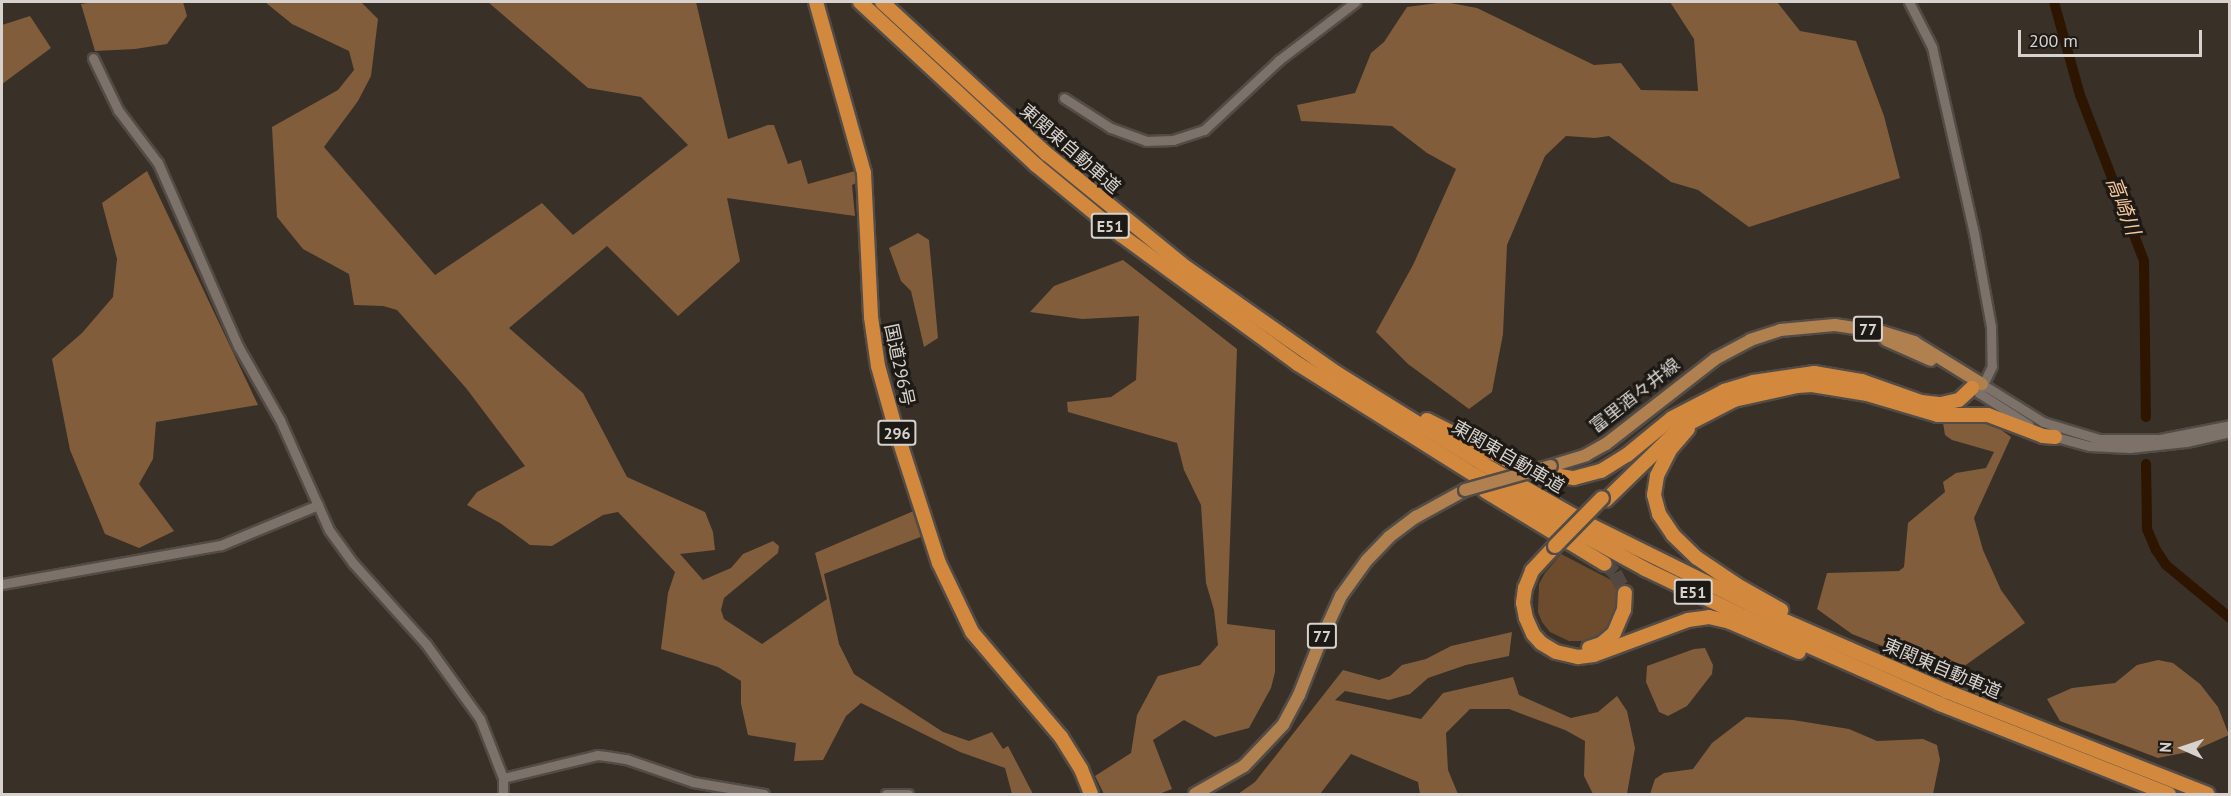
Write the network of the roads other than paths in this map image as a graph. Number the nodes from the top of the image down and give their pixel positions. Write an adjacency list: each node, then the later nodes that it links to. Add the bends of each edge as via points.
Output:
1 (816, 2): 28 (highway, 国道296号 / 296, via 864,173 871,317 878,366 939,563 972,632 1061,736)
2 (860, 2): 12 (highway, 東関東自動車道 / E51, via 1036,165 1121,235 1264,341)
3 (882, 2): 8 (highway, 東関東自動車道 / E51, via 1047,154 1129,223)
4 (1355, 2): 7 (street, via 1279,60 1204,130 1173,140 1146,141 1111,128)
5 (1909, 2): 9 (street, via 1932,47 1974,233 1993,351 1992,366)
6 (93, 58): 16 (street, via 118,110 158,163 238,346 280,420)
7 (1064, 98)
8 (1305, 351): 11 (highway, via 1491,453 1517,465 1563,477 1601,471 1663,424); 21 (highway, 東関東自動車道 / E51, via 1453,446 1594,527 1737,598)
9 (1978, 388): 10 (highway, via 1971,402 1959,409); 11 (highway, via 1959,400 1932,404 1862,381 1814,374 1735,387); 13 (street, via 2043,422 2099,439 2160,439); 15 (street, via 2021,421); 29 (main road, 富里酒々井線 / 77, bridge, via 1918,354 1871,336 1804,332 1744,344 1700,368 1615,439 1586,455 1465,490 1416,517 1367,560 1341,596 1299,696 1282,725 1249,761)
10 (1932, 413): 11 (highway, via 1867,394 1812,385 1734,400); 15 (highway, via 1988,415)
11 (1690, 417): 17 (highway, bridge); 21 (highway, via 1665,458 1655,485 1659,514 1673,535 1697,558 1737,585)
12 (1385, 421): 18 (highway, via 1504,504); 22 (highway, 東関東自動車道 / E51, via 1521,502 1645,569 1831,657)
13 (2229, 425)
14 (2229, 432): 15 (street, via 2186,442 2130,448 2089,446)
15 (2055, 437)
16 (318, 505): 19 (street, via 221,545); 23 (street, via 343,550 426,644 480,719)
17 (1558, 546): 20 (highway, via 1531,593 1532,616 1545,636 1556,644 1586,649 1609,639 1619,625); 22 (highway, via 1532,571 1525,588 1524,611 1533,634 1545,646 1568,656 1594,655 1696,618 1719,619)
18 (1605, 564)
19 (2, 584)
20 (1625, 593)
21 (1898, 670): 31 (highway, 東関東自動車道 / E51)
22 (2015, 734): 30 (highway, 東関東自動車道 / E51)
23 (504, 778): 24 (street); 25 (street, via 606,756 693,782)
24 (503, 795)
25 (764, 795)
26 (886, 795): 27 (street)
27 (908, 795)
28 (1091, 795)
29 (1196, 795)
30 (2169, 795)
31 (2208, 795)

